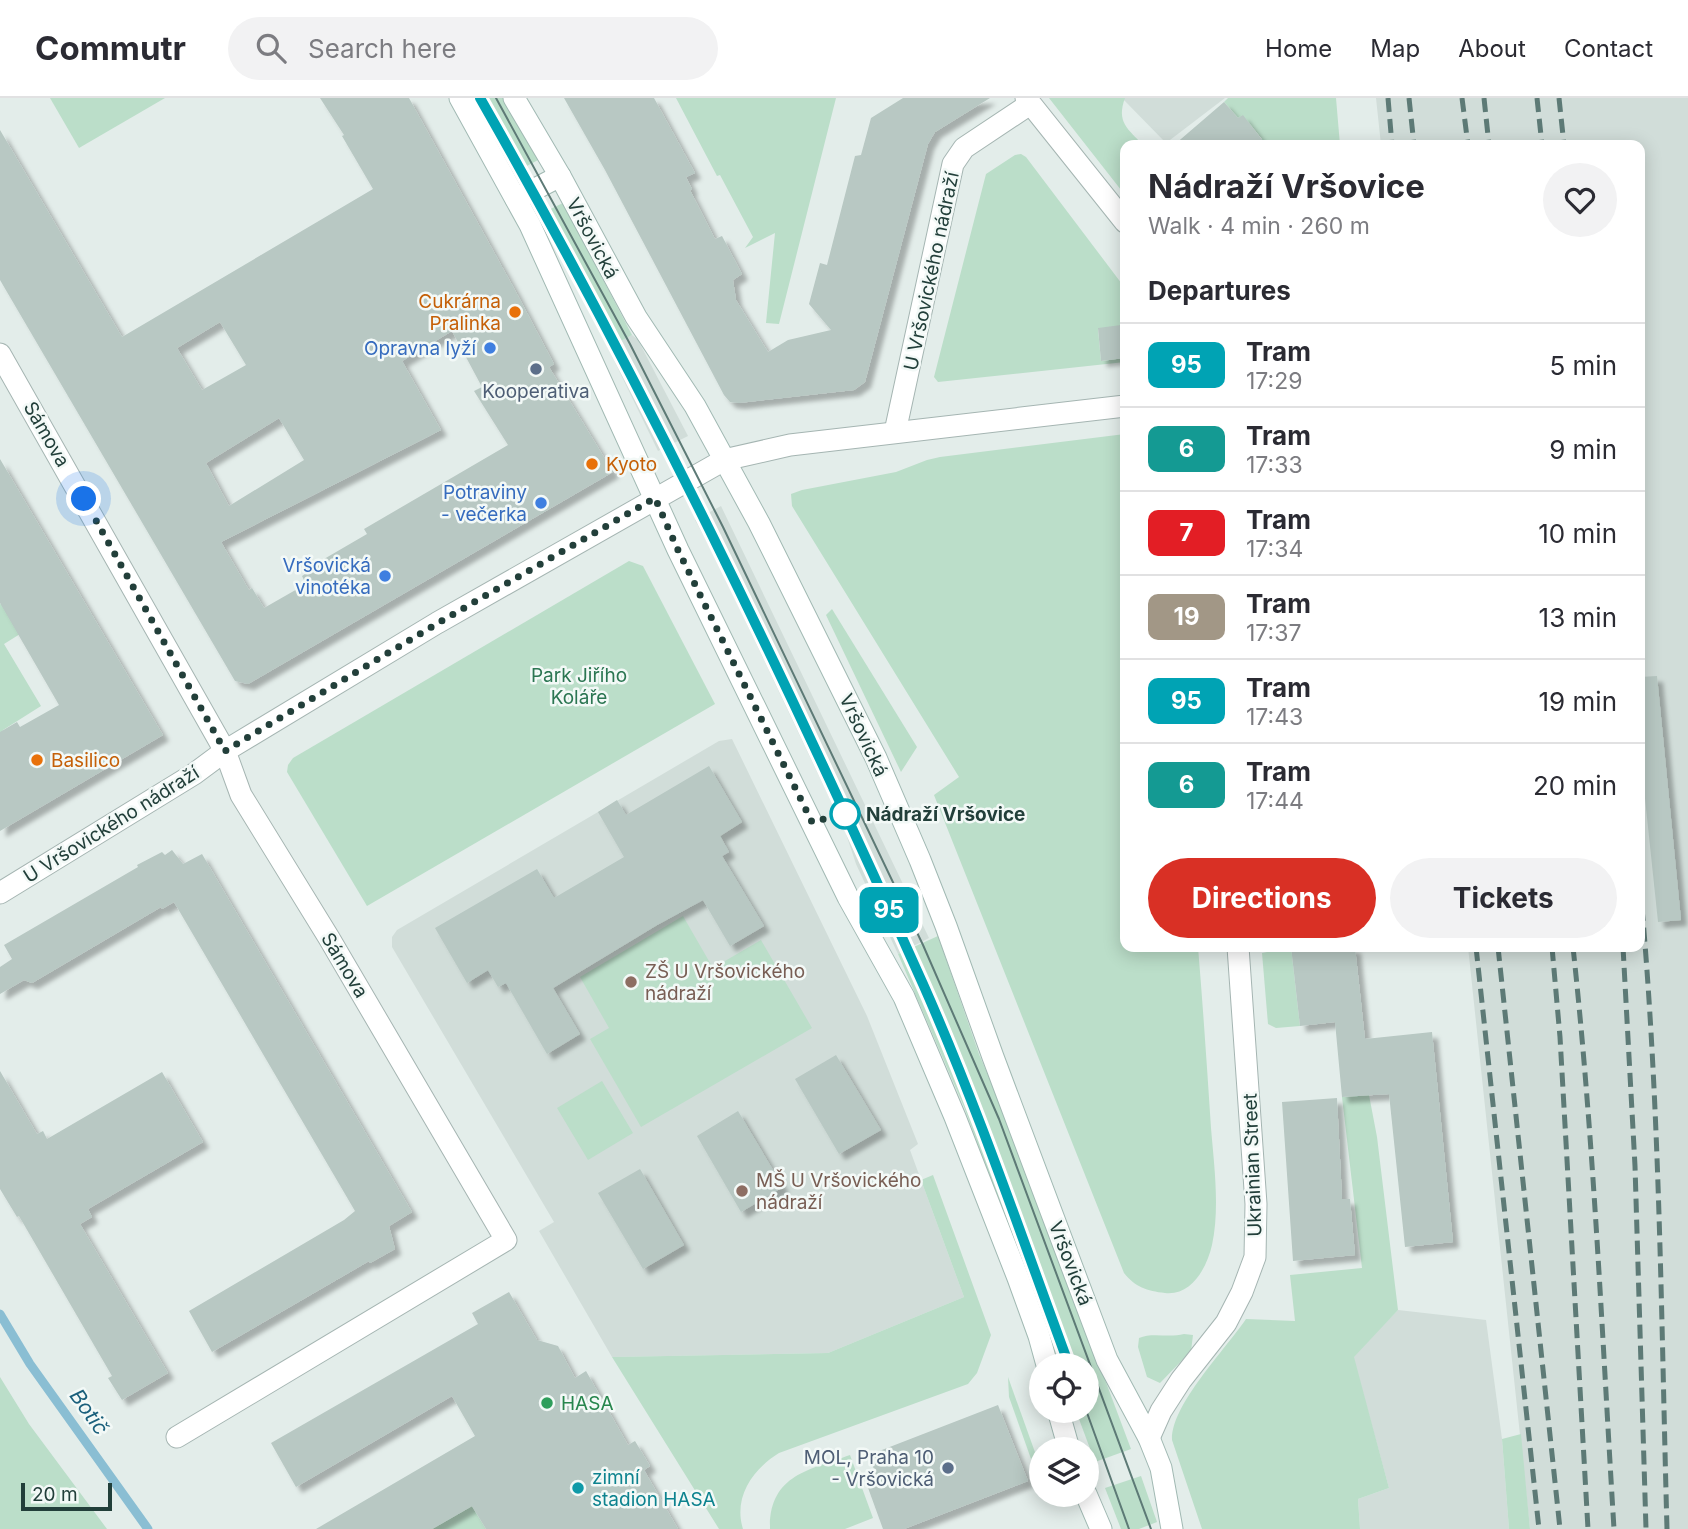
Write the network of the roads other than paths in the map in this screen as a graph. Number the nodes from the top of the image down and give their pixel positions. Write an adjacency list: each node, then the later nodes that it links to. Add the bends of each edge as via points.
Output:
1 (460, 98): 5 (street)
2 (514, 98): 4 (street, Vršovická)
3 (1028, 101): 6 (street); 9 (street, U Vršovického nádraží, via 964,148 953,164)
4 (560, 176): 5 (street); 10 (street, Vršovická, via 636,317 695,406)
5 (516, 199): 11 (street)
6 (1120, 216)
7 (0, 354): 12 (street, Sámova)
8 (1120, 406): 9 (street, U Vršovického nádraží)
9 (895, 432): 10 (street, U Vršovického nádraží, via 778,447)
10 (724, 460): 11 (street, U Vršovického nádraží); 17 (street, Vršovická, via 876,758 920,860 1107,1360)
11 (655, 498): 12 (street, U Vršovického nádraží); 15 (street, via 848,897 904,997 1018,1278)
12 (225, 751): 13 (street, U Vršovického nádraží); 16 (street, Sámova, via 241,795 506,1240)
13 (0, 893)
14 (1238, 952): 17 (street, Ukrainian Street, via 1257,1216 1255,1257 1226,1323 1181,1380)
15 (1043, 1353)
16 (177, 1437)
17 (1149, 1438): 20 (street, Vršovická, via 1161,1468)
18 (1092, 1507): 19 (street)
19 (1101, 1529)
20 (1172, 1529)

